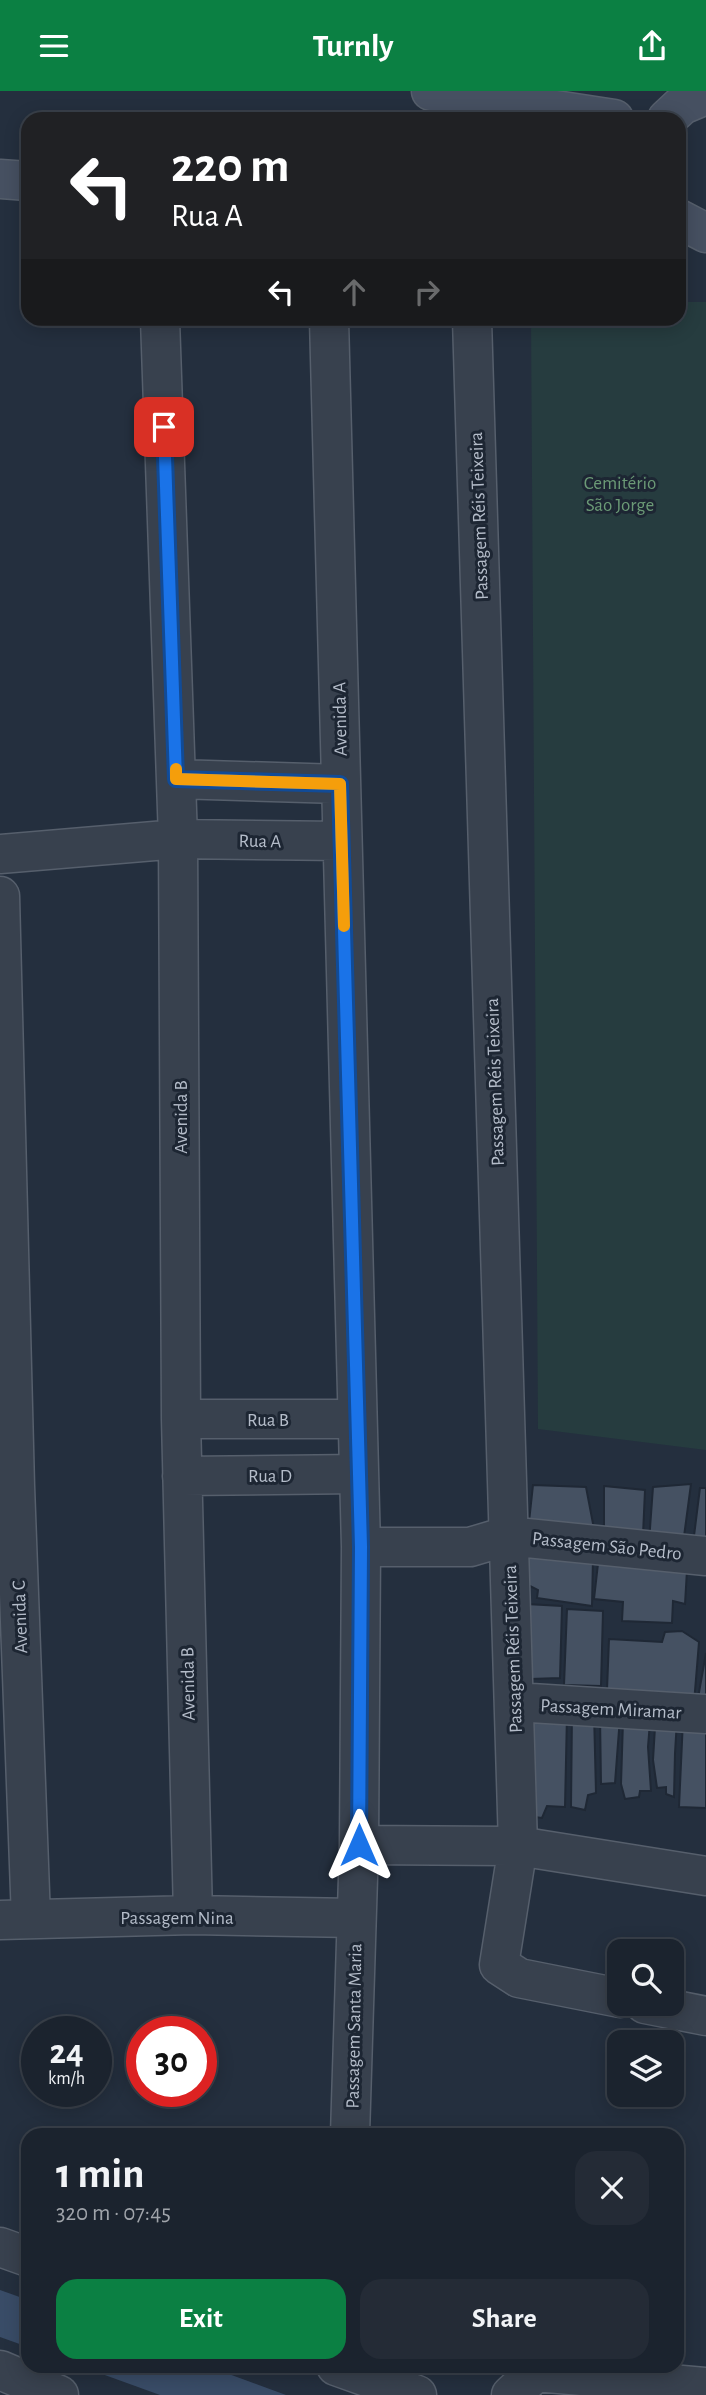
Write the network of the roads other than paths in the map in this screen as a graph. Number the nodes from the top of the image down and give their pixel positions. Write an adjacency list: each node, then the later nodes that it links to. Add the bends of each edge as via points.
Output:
1 (431, 91): 4 (street)
2 (667, 91): 5 (street)
3 (706, 95): 6 (street)
4 (568, 112)
5 (667, 112)
6 (674, 112)
7 (0, 179): 8 (street)
8 (21, 180)
9 (686, 223): 11 (street)
10 (686, 232): 11 (street)
11 (706, 233)
12 (160, 326): 15 (street, Avenida B)
13 (329, 326): 16 (street, Avenida A)
14 (472, 326): 27 (street, Passagem Réis Teixeira)
15 (176, 779): 16 (street); 17 (street, Avenida B)
16 (340, 784): 18 (street, Avenida A)
17 (178, 839): 18 (street, Rua A); 19 (street, Rua A); 21 (street, Avenida B)
18 (342, 841): 22 (street, Avenida A)
19 (0, 854)
20 (0, 896): 23 (street, Avenida C)
21 (181, 1419): 22 (street, Rua B); 25 (street, Avenida B)
22 (355, 1419): 24 (street, Avenida A)
23 (8, 1422): 26 (street, Avenida C)
24 (358, 1474): 25 (street, Rua D); 28 (street, Avenida A)
25 (182, 1476): 35 (street, Avenida B)
26 (7, 1486): 37 (street, Avenida C)
27 (507, 1536): 28 (street, via 470,1547); 29 (street, Passagem São Pedro); 30 (street, Passagem Réis Teixeira)
28 (361, 1547): 32 (street, Avenida A)
29 (706, 1556)
30 (515, 1702): 31 (street, Passagem Miramar); 33 (street, Passagem Réis Teixeira)
31 (706, 1714)
32 (359, 1845): 33 (street); 36 (street, Avenida A)
33 (518, 1846): 34 (street); 38 (street, Passagem Réis Teixeira, via 499,1965 519,1978)
34 (706, 1876)
35 (193, 1915): 36 (street, Passagem Nina); 37 (street, Passagem Nina)
36 (355, 1918): 41 (street, Passagem Santa Maria)
37 (15, 1919)
38 (607, 1996)
39 (684, 2012): 40 (street)
40 (706, 2016)
41 (350, 2128)
42 (0, 2247): 43 (street)
43 (21, 2254)
44 (0, 2370): 49 (street)
45 (358, 2373): 50 (street)
46 (535, 2373): 51 (street)
47 (547, 2373): 48 (street)
48 (706, 2387)
49 (59, 2395)
50 (417, 2395)
51 (510, 2395)

